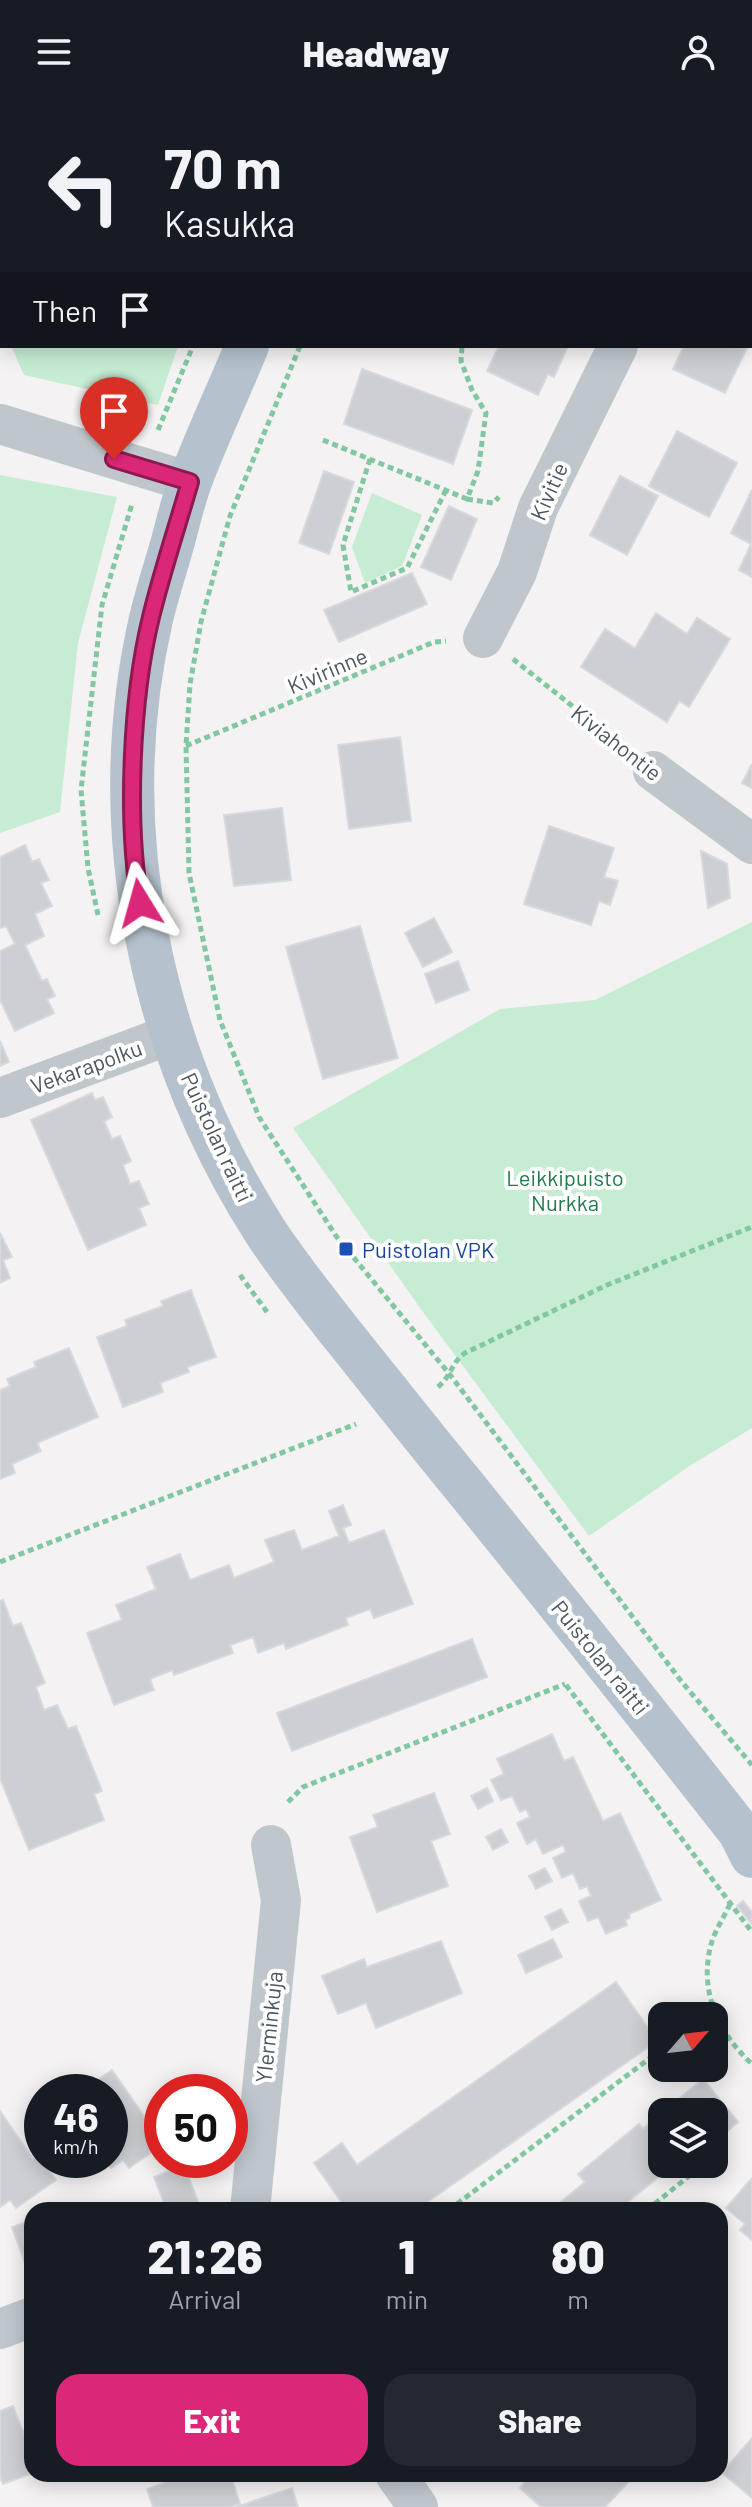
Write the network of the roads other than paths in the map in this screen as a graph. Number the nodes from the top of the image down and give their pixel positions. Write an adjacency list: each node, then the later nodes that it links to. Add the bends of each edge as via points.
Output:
1 (246, 348): 4 (main road, Puistolan raitti)
2 (617, 348): 5 (street, Kivitie, via 538,508 517,572)
3 (0, 424): 4 (street)
4 (190, 482): 8 (main road, Puistolan raitti, via 151,619 133,768 135,875 150,958)
5 (483, 638)
6 (653, 771): 7 (street, Kiviahontie)
7 (752, 844)
8 (172, 1034): 9 (street, Vekarapolku); 10 (main road, Puistolan raitti, via 231,1174 293,1270)
9 (0, 1098)
10 (748, 1843)
11 (271, 1845): 12 (street, Ylerminkuja, via 281,1900)
12 (251, 2202)
13 (24, 2320): 14 (street)
14 (0, 2329)
15 (401, 2482): 16 (street)
16 (418, 2507)

